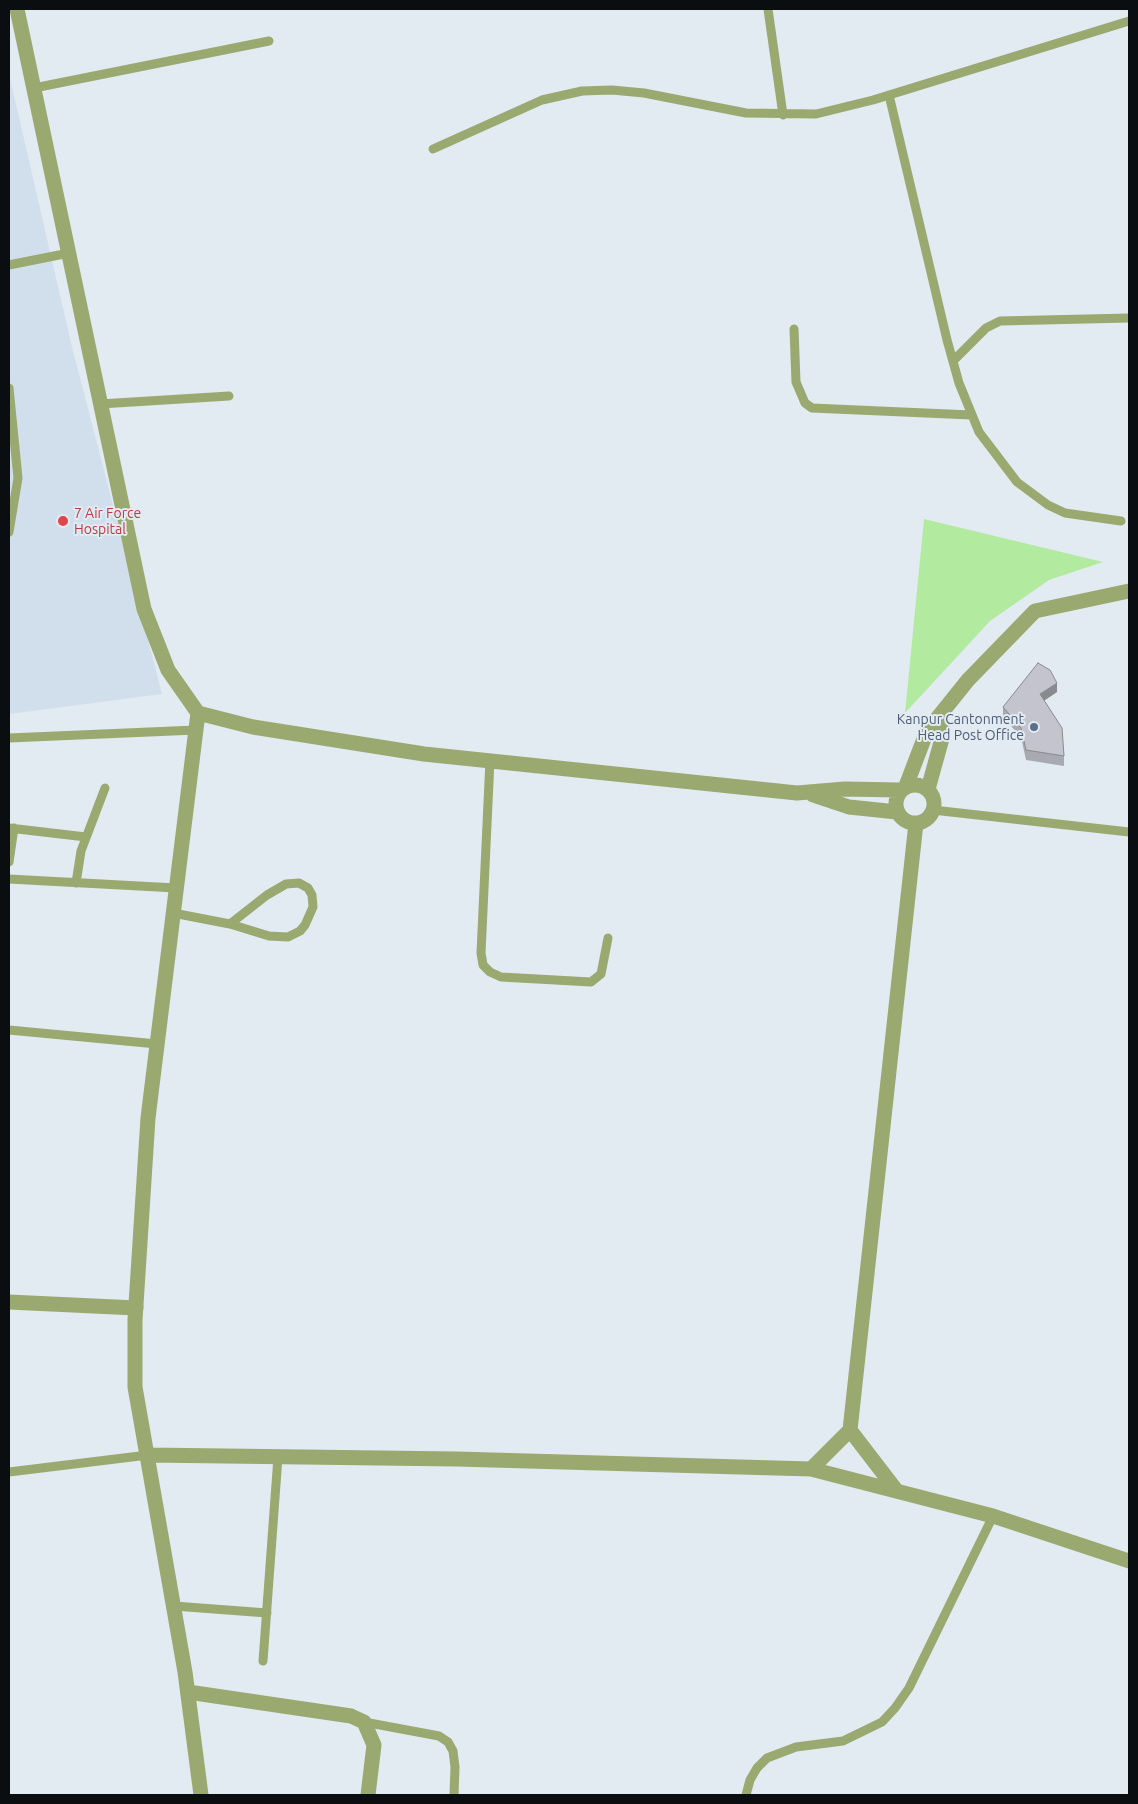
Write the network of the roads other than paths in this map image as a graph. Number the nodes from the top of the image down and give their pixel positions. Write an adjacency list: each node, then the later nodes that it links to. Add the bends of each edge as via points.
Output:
1 (16, 9): 5 (street)
2 (768, 9): 7 (lane)
3 (1129, 21): 6 (lane)
4 (269, 41): 5 (lane)
5 (34, 88): 9 (street)
6 (889, 95): 7 (lane, via 816,114); 13 (lane)
7 (783, 115): 8 (lane, via 730,111 644,93 582,91 542,100)
8 (433, 149)
9 (69, 252): 10 (lane); 16 (street)
10 (9, 265)
11 (1129, 318): 13 (lane, via 1000,321 986,328)
12 (794, 329): 17 (lane, via 796,382 805,403 812,408)
13 (953, 361): 17 (lane)
14 (9, 388): 18 (lane)
15 (230, 396): 16 (lane)
16 (100, 404): 22 (street, via 144,609 168,670)
17 (971, 415): 19 (lane, via 1004,468 1031,494 1065,513)
18 (13, 476): 20 (lane)
19 (1121, 520)
20 (9, 532)
21 (1129, 591): 23 (street, via 1035,611 968,680)
22 (198, 713): 24 (street); 26 (street, via 253,727 424,754)
23 (940, 717): 28 (street, via 927,731); 29 (street, via 943,735)
24 (196, 730): 25 (lane); 40 (street)
25 (9, 738)
26 (490, 760): 30 (street); 43 (lane, via 483,965 501,977 591,982 601,974)
27 (105, 788): 36 (lane)
28 (903, 788): 29 (street, via 914,784); 30 (street); 32 (street, via 895,805)
29 (928, 789): 31 (street, via 932,795)
30 (804, 793): 32 (street, via 849,807)
31 (933, 810): 33 (street, via 929,817); 35 (lane)
32 (897, 812): 33 (street, via 901,818)
33 (916, 823): 48 (street)
34 (11, 828): 36 (lane); 37 (lane)
35 (1129, 832)
36 (86, 837): 39 (lane)
37 (9, 862)
38 (9, 879): 39 (lane)
39 (76, 883): 40 (lane)
40 (176, 888): 41 (street)
41 (173, 913): 42 (lane); 45 (street)
42 (230, 924): 42 (lane, via 286,884 304,885 312,895 312,907 305,925 288,937 268,936)
43 (608, 938)
44 (9, 1030): 45 (lane)
45 (157, 1044): 47 (street, via 148,1118)
46 (9, 1302): 47 (street)
47 (136, 1308): 49 (street, via 135,1387)
48 (850, 1430): 51 (street); 53 (street)
49 (148, 1455): 50 (street); 52 (lane); 56 (street)
50 (278, 1457): 51 (street); 57 (lane)
51 (811, 1469): 53 (street)
52 (9, 1472)
53 (896, 1490): 54 (street)
54 (993, 1516): 55 (street); 64 (lane, via 909,1688 895,1708 882,1722 843,1741 796,1747 767,1758 750,1780)
55 (1129, 1561)
56 (174, 1606): 57 (lane); 59 (street)
57 (267, 1614): 58 (lane)
58 (264, 1661)
59 (188, 1692): 60 (street, via 351,1716); 61 (street)
60 (364, 1722): 62 (street, via 374,1745); 63 (lane, via 439,1736 448,1742 455,1767)
61 (201, 1795)
62 (368, 1795)
63 (454, 1795)
64 (746, 1795)

